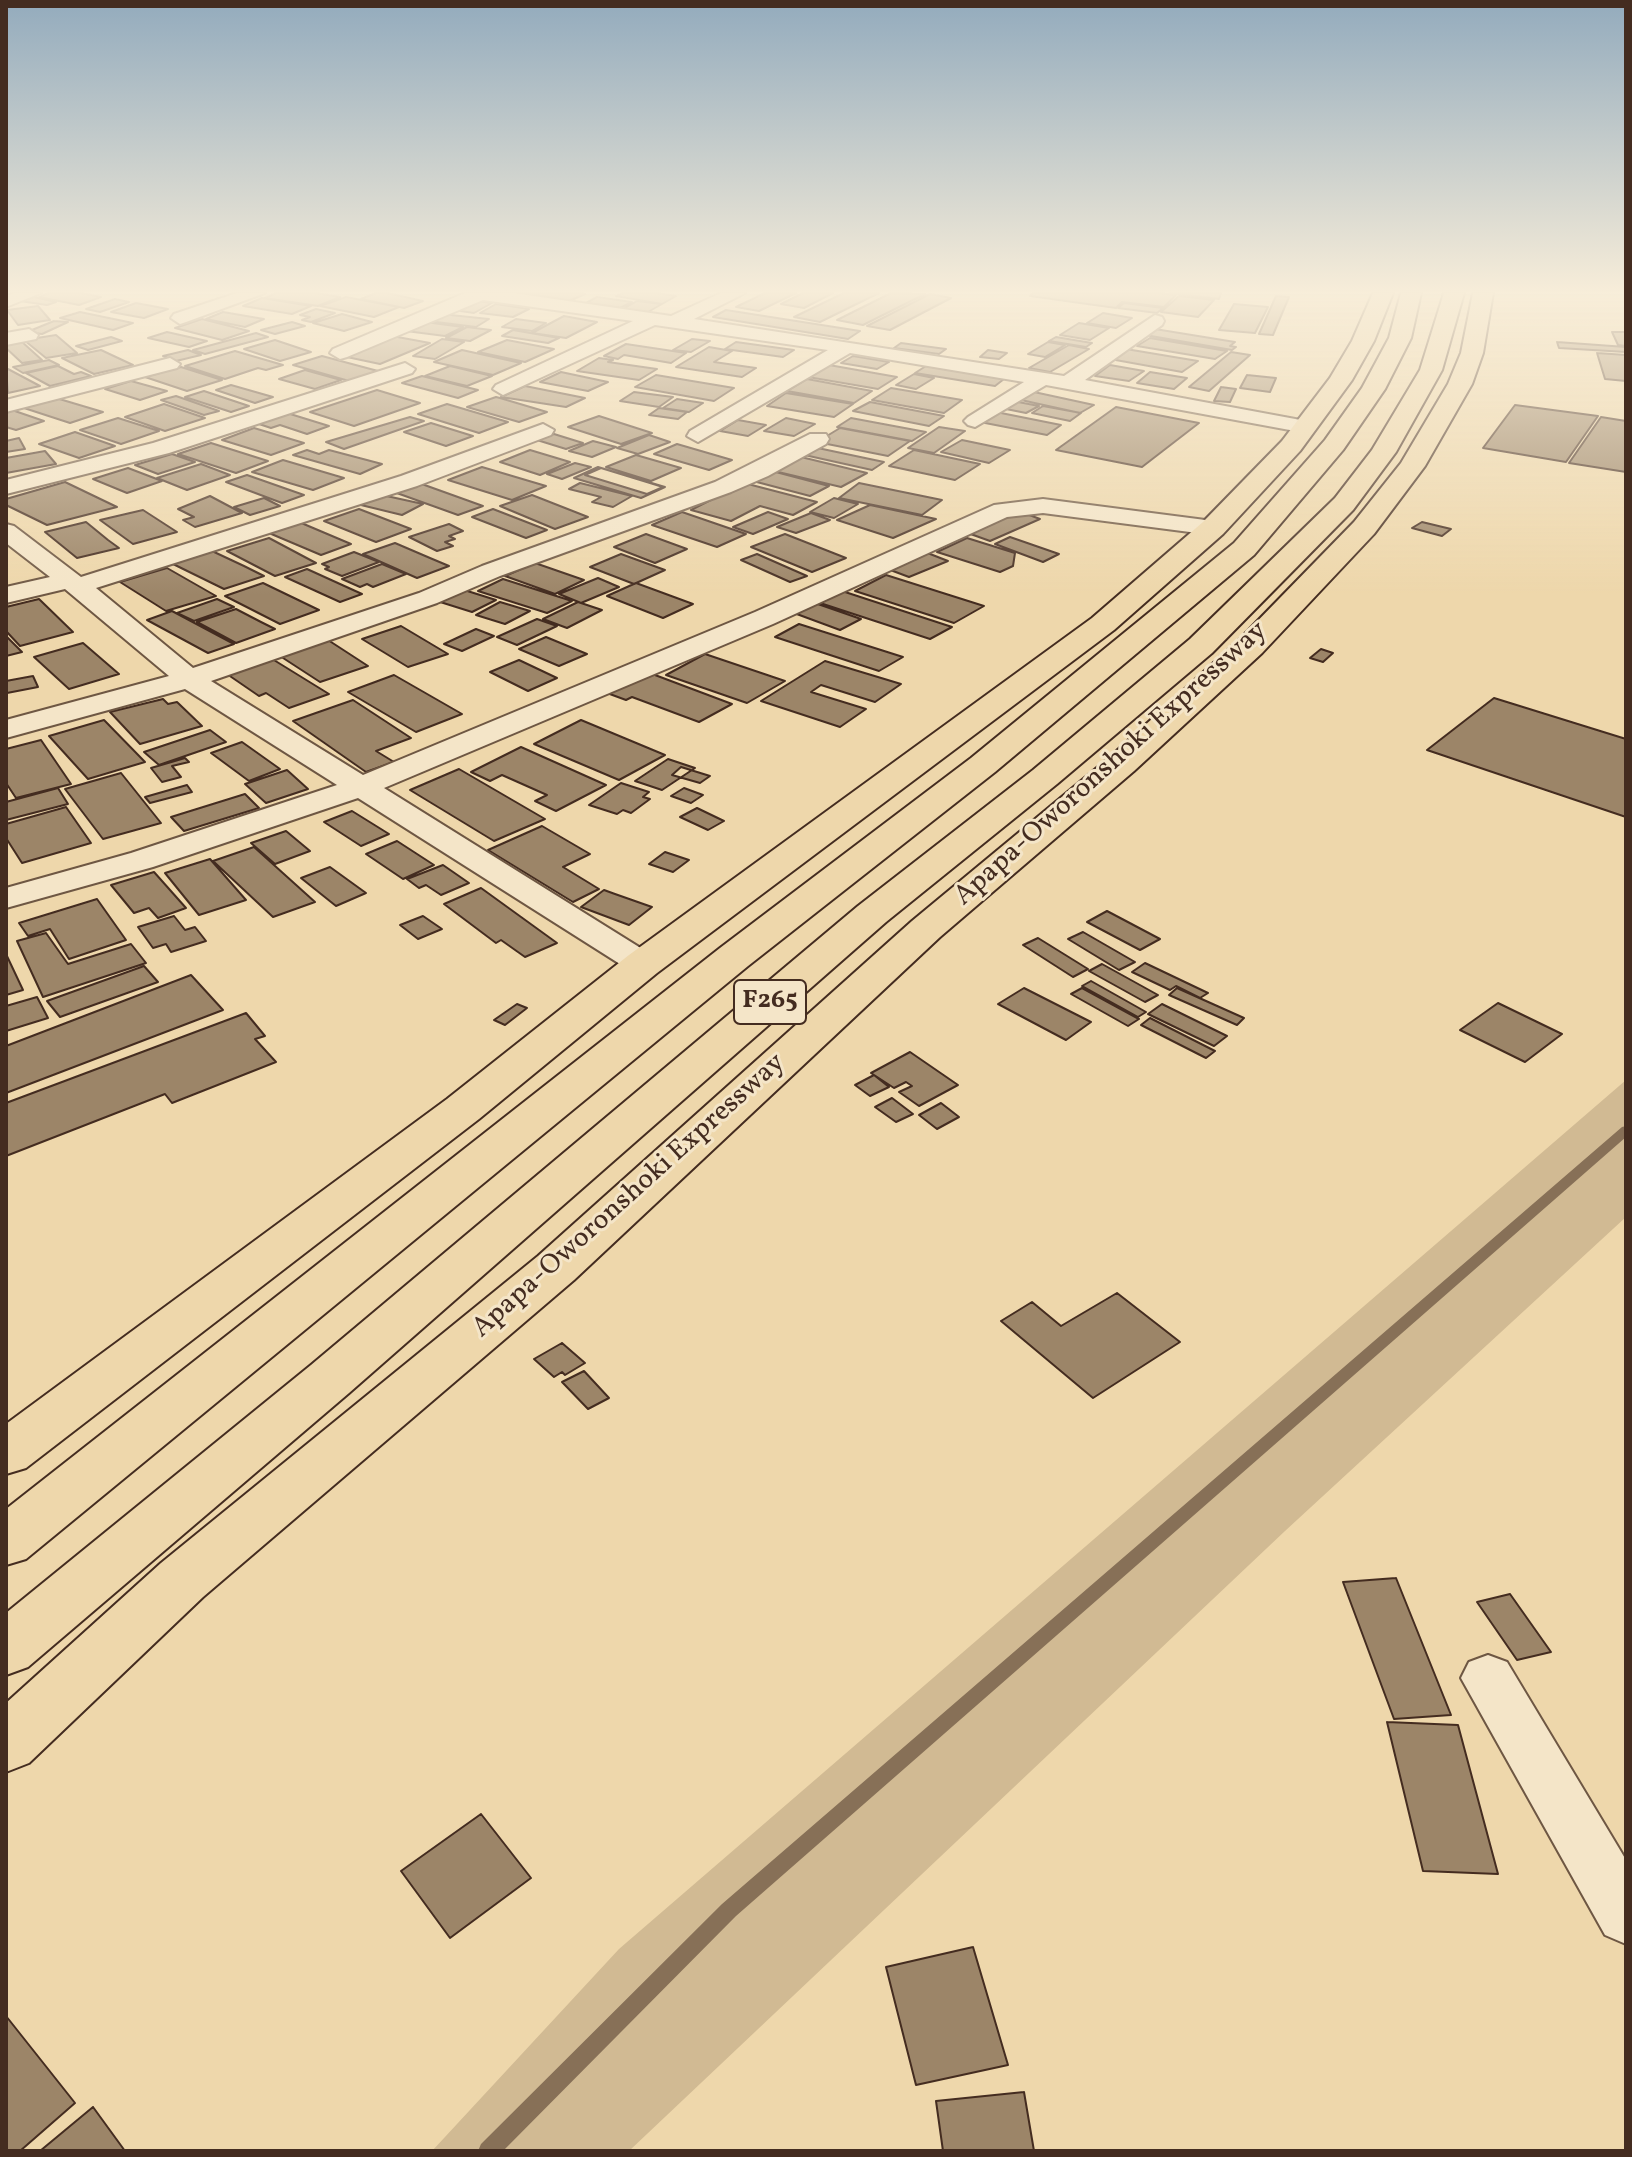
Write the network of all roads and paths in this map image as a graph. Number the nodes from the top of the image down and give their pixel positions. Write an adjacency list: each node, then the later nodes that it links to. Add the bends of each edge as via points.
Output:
1 (59, 394): 10 (street)
2 (329, 394): 16 (street, via 161,448)
3 (769, 394): 14 (street)
4 (1019, 394): 11 (street)
5 (1126, 394): 12 (street)
6 (1328, 394): 12 (main road)
7 (1370, 394): 27 (main road, F265, via 1334,445 1244,549 995,756 734,957)
8 (1417, 394): 28 (main road, Apapa-Oworonshoki Expressway / F265, via 1344,504 1201,646 872,914)
9 (1454, 394): 30 (main road, Apapa-Oworonshoki Expressway, via 1412,466 1364,528 1251,646 1122,764 926,929 556,1268 182,1580)
10 (6, 406)
11 (975, 421)
12 (1306, 427): 17 (main road)
13 (543, 430): 19 (street, via 396,486)
14 (698, 436)
15 (818, 439): 21 (street, via 723,487 428,598)
16 (6, 487)
17 (1213, 528): 23 (street, via 1043,506 1002,510 764,618); 25 (main road, via 1091,633)
18 (6, 531): 19 (street)
19 (74, 583): 20 (street); 21 (street)
20 (6, 595)
21 (189, 679): 22 (street); 23 (street)
22 (6, 729)
23 (361, 787): 24 (street, via 142,860); 25 (street)
24 (6, 898)
25 (643, 964): 26 (main road, via 463,1109)
26 (6, 1453)
27 (6, 1542)
28 (6, 1649)
29 (1488, 1678): 31 (street)
30 (6, 1743)
31 (1626, 1915)

